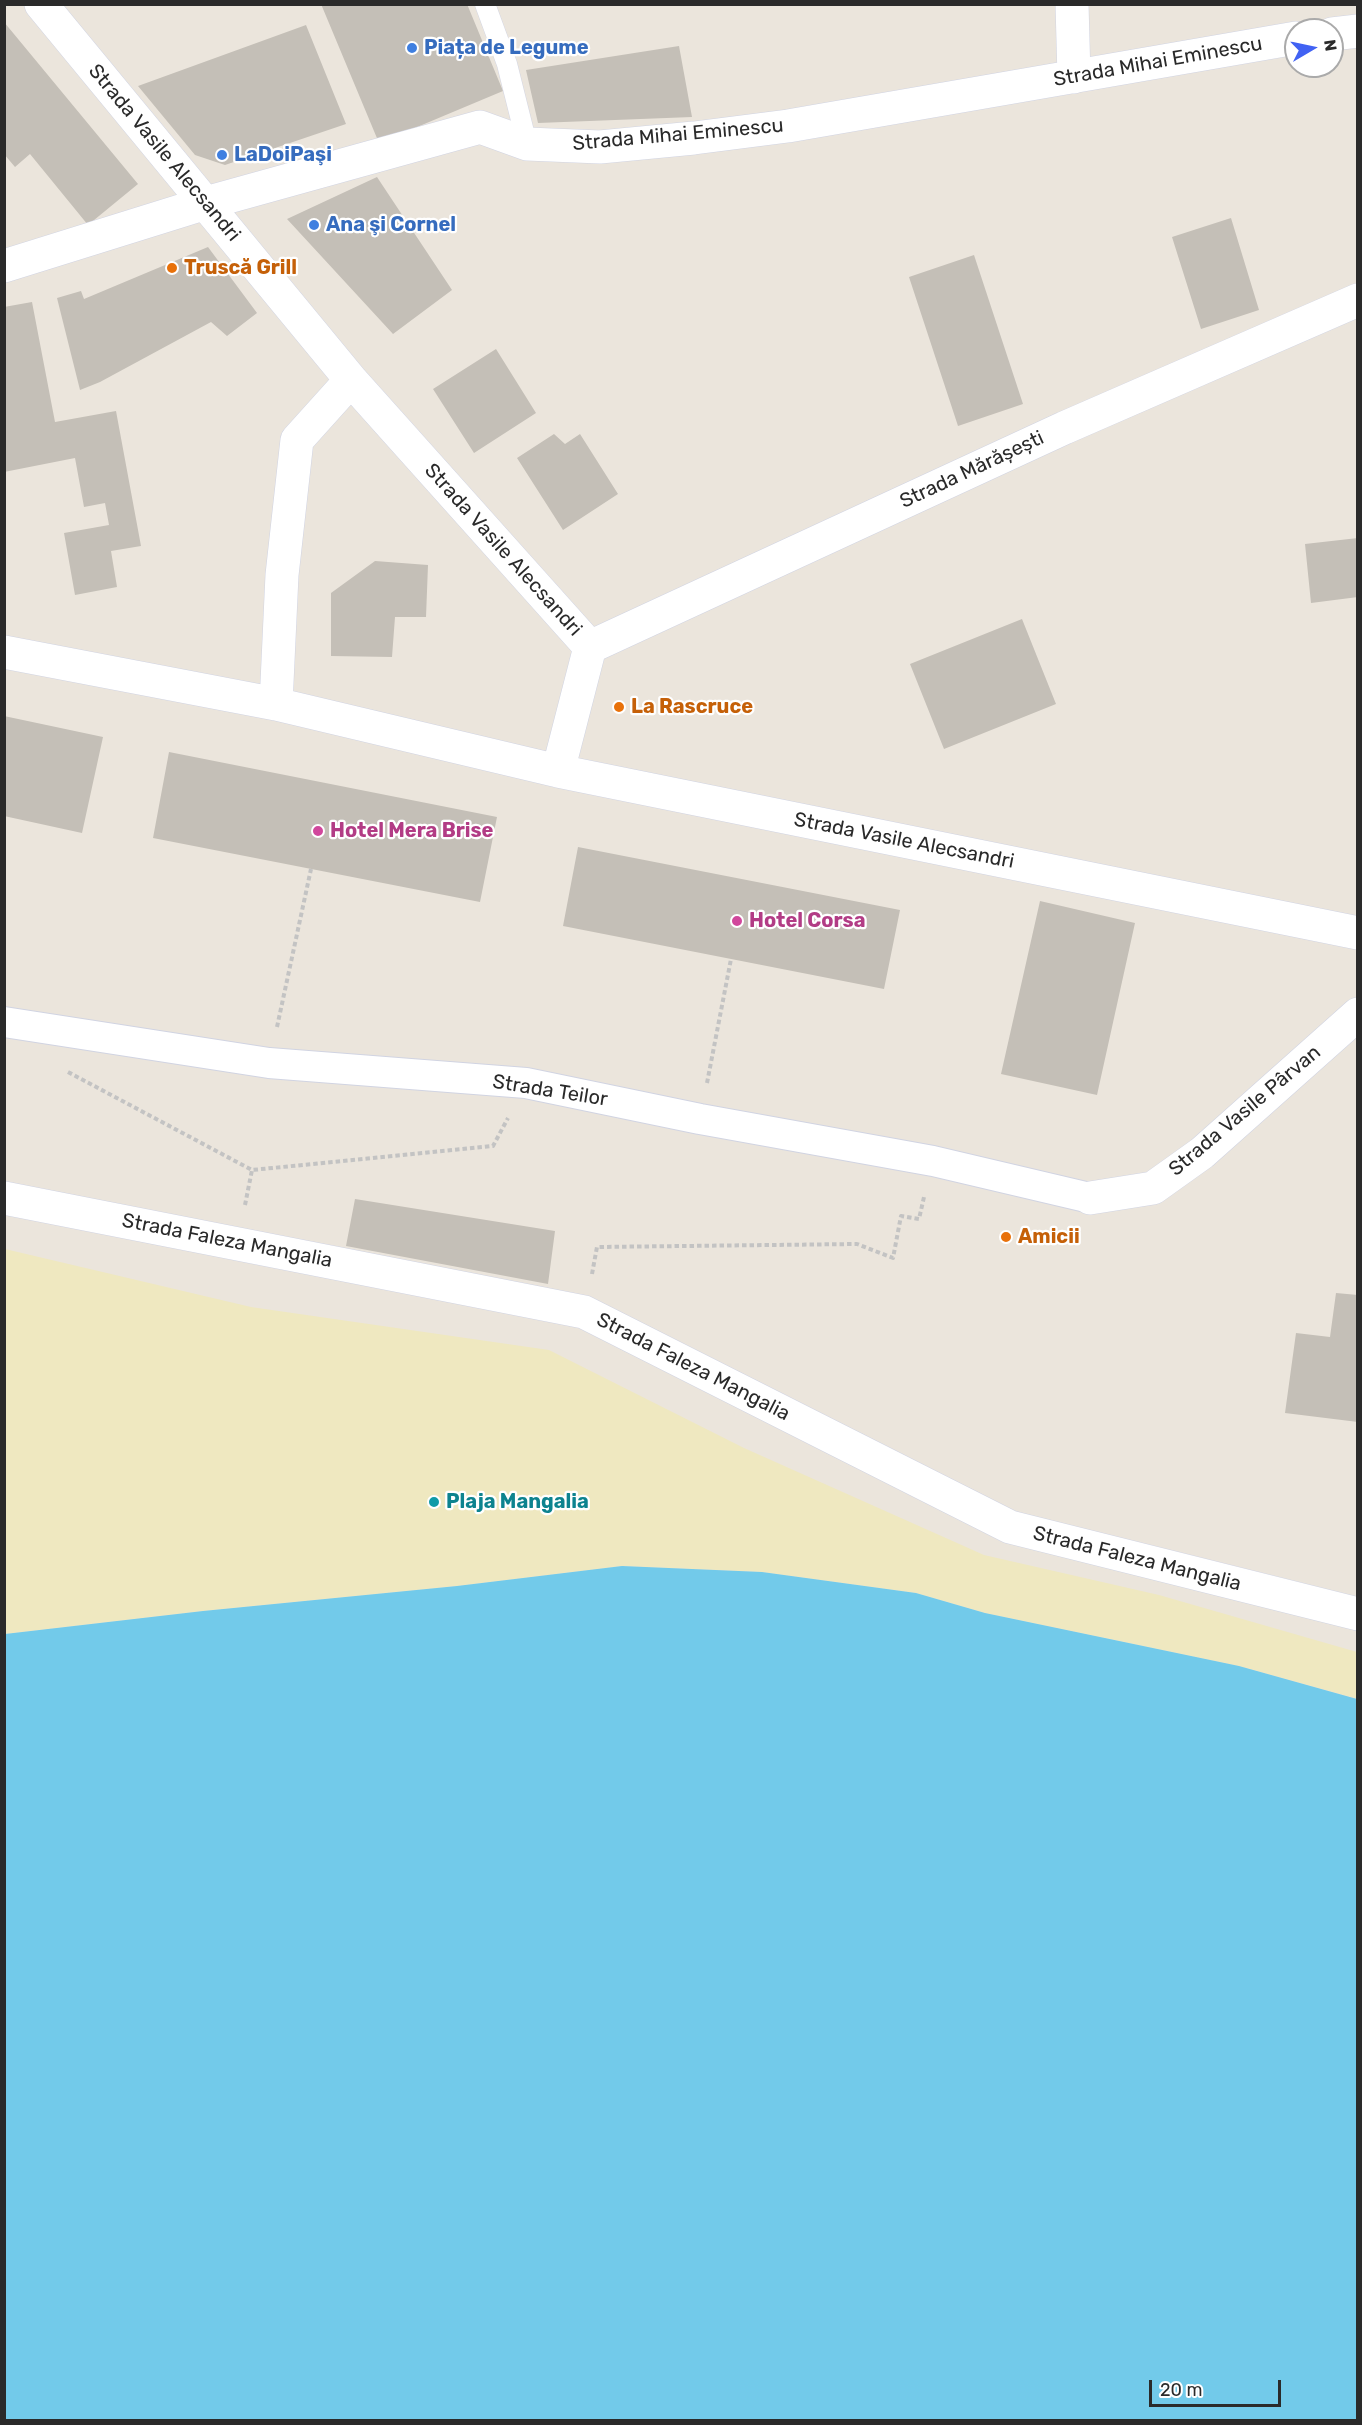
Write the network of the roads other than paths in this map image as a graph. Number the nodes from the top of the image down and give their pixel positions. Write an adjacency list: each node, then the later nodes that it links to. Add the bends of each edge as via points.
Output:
1 (485, 4): 6 (lane, via 507,64)
2 (1072, 4): 5 (street)
3 (46, 6): 7 (street, Strada Vasile Alecsandri)
4 (1284, 40): 5 (street, Strada Mihai Eminescu)
5 (1074, 77): 6 (street, Strada Mihai Eminescu, via 788,126 600,147)
6 (527, 144): 7 (street, Strada Mihai Eminescu, via 480,127)
7 (206, 203): 8 (street, Strada Mihai Eminescu); 10 (street, Strada Vasile Alecsandri)
8 (4, 266)
9 (1358, 300): 11 (street, Strada Mărășești, via 1064,428)
10 (351, 380): 11 (street, Strada Vasile Alecsandri); 13 (street, via 297,440 282,575)
11 (590, 647): 14 (street, Strada Vasile Alecsandri)
12 (4, 652): 13 (street)
13 (276, 704): 14 (street)
14 (558, 771): 15 (street, Strada Vasile Alecsandri)
15 (1358, 933)
16 (1358, 1014): 19 (street, Strada Vasile Pârvan, via 1202,1153 1153,1188)
17 (4, 1022): 19 (street, Strada Teilor, via 269,1063 526,1083 933,1161)
18 (4, 1198): 20 (street, Strada Faleza Mangalia, via 585,1311 1010,1527)
19 (1090, 1198)
20 (1358, 1614)

